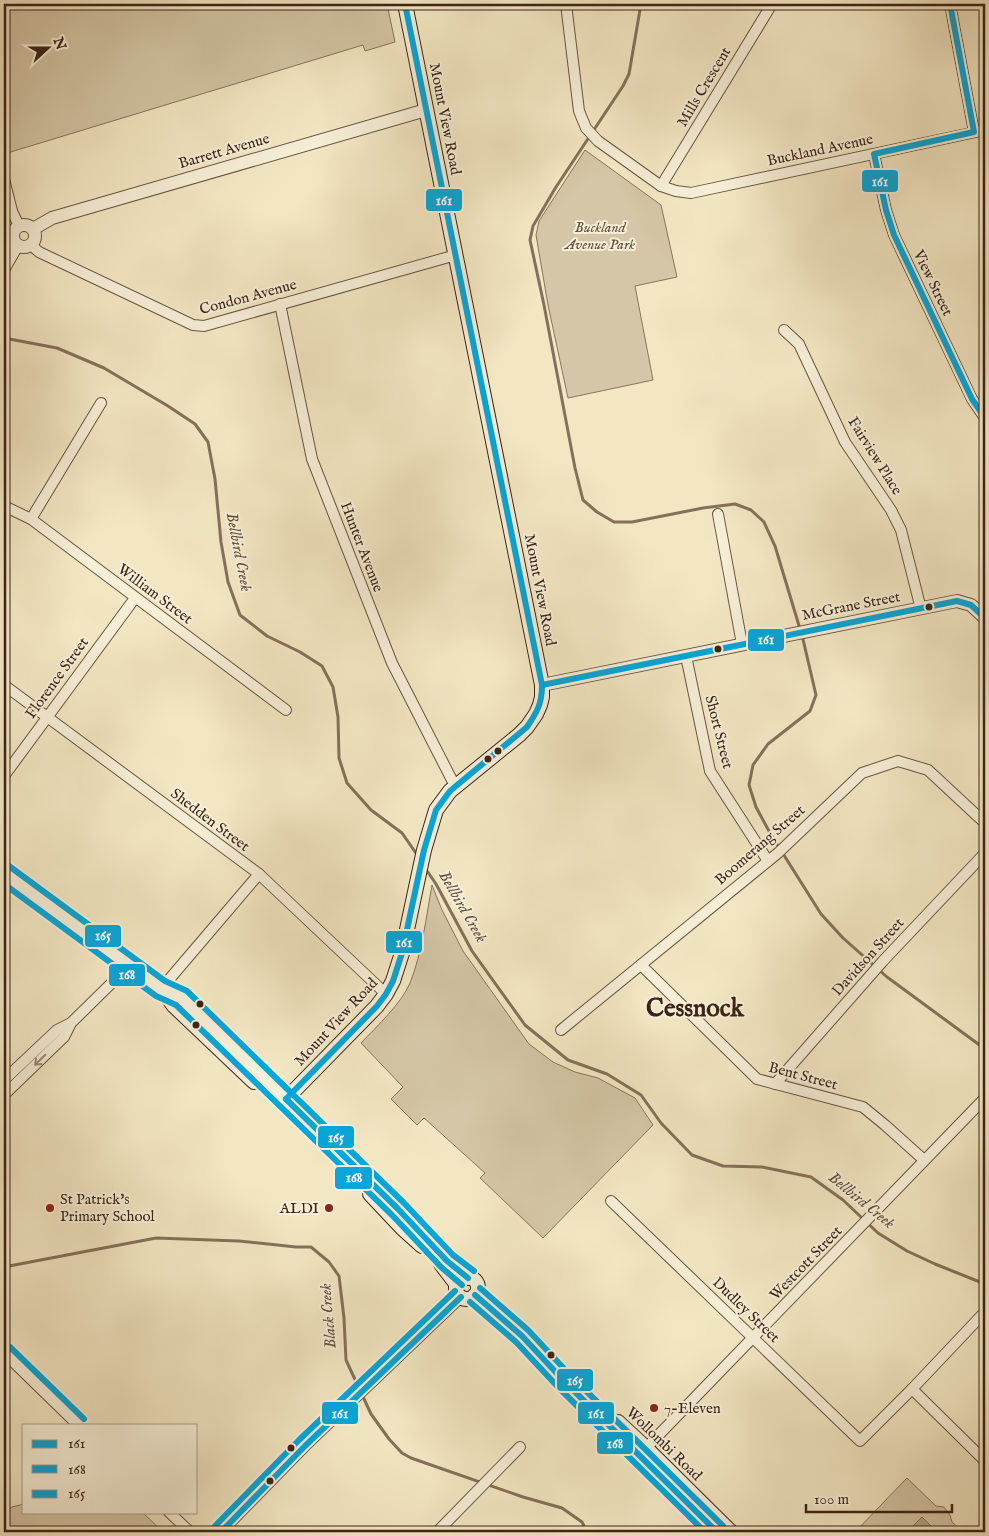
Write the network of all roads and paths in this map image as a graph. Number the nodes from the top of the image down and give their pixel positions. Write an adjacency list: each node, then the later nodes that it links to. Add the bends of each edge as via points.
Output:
1 (405, 4): 5 (main road, Mount View Road)
2 (566, 4): 10 (street, via 579,111 586,128 598,141)
3 (772, 4): 10 (street, Mills Crescent)
4 (950, 4): 7 (street)
5 (426, 110): 12 (street, Barrett Avenue, via 52,218); 14 (main road, Mount View Road)
6 (985, 130): 7 (street, Buckland Avenue)
7 (974, 132): 8 (street, Buckland Avenue)
8 (874, 154): 10 (street, Buckland Avenue, via 691,193); 19 (street, View Street, via 894,235 972,399)
9 (4, 179): 11 (street, via 12,211)
10 (661, 186)
11 (20, 226): 12 (street, via 27,225); 13 (street, via 13,234 14,241)
12 (33, 229): 13 (street, via 35,239)
13 (25, 245): 15 (street, via 15,249); 16 (street, Condon Avenue, via 193,325 204,326)
14 (456, 254): 16 (street, Condon Avenue); 28 (main road, Mount View Road)
15 (4, 268)
16 (280, 304): 33 (street, Hunter Avenue, via 312,459 392,663)
17 (784, 330): 24 (street, Fairview Place, via 799,344 845,442 901,530)
18 (101, 403): 22 (street)
19 (985, 418)
20 (4, 506): 22 (street, William Street)
21 (718, 514): 26 (street)
22 (32, 519): 23 (street, William Street)
23 (135, 598): 30 (street, William Street); 31 (street, Florence Street)
24 (920, 609): 25 (street, McGrane Street, via 962,602); 26 (street, McGrane Street)
25 (985, 618)
26 (742, 644): 27 (street, McGrane Street)
27 (686, 656): 28 (street, McGrane Street); 36 (street, Short Street, via 710,771)
28 (542, 685): 33 (main road, Mount View Road, via 540,705 527,728)
29 (4, 686): 31 (street, Shedden Street)
30 (286, 710)
31 (46, 717): 32 (street, Florence Street); 38 (street, Shedden Street)
32 (4, 776)
33 (455, 786): 42 (main road, Mount View Road, via 436,810 402,953 394,981)
34 (985, 823): 36 (street, Boomerang Street, via 928,770 898,761 862,773)
35 (985, 853): 47 (street, Davidson Street, via 883,961)
36 (768, 861): 40 (street, Boomerang Street)
37 (4, 872): 39 (main road)
38 (259, 874): 41 (street); 42 (street, Shedden Street)
39 (130, 965): 41 (main road); 43 (street)
40 (641, 965): 44 (street, Boomerang Street); 47 (street, Bent Street, via 756,1079)
41 (161, 989): 45 (main road, via 174,1006); 50 (main road, via 181,998)
42 (386, 994): 50 (main road, Mount View Road)
43 (71, 1023): 46 (street, via 56,1030); 48 (street, one-way to 48, via 64,1037)
44 (561, 1030)
45 (249, 1077): 50 (main road, via 259,1081 276,1098); 51 (main road)
46 (4, 1080)
47 (775, 1084): 52 (street, Bent Street, via 864,1107)
48 (4, 1095)
49 (985, 1098): 52 (street, Westcott Street)
50 (286, 1099): 51 (main road, via 288,1109); 54 (main road, via 447,1261)
51 (312, 1137): 54 (main road)
52 (924, 1160): 57 (street, Westcott Street)
53 (611, 1201): 57 (street, Dudley Street)
54 (462, 1287): 55 (main road, via 467,1299); 55 (main road, via 474,1280 478,1286); 69 (street)
55 (475, 1295): 59 (main road, Wollombi Road)
56 (984, 1314): 60 (street)
57 (754, 1338): 60 (street, Dudley Street, via 860,1441); 64 (street, Westcott Street)
58 (4, 1353): 61 (street)
59 (549, 1363): 62 (main road, Wollombi Road); 64 (main road, Wollombi Road, via 569,1377)
60 (912, 1389): 65 (street)
61 (77, 1424)
62 (622, 1438): 64 (main road, via 637,1447); 66 (main road, Wollombi Road)
63 (520, 1446): 70 (street)
64 (646, 1448): 66 (main road); 72 (main road, Wollombi Road)
65 (985, 1461)
66 (656, 1472): 71 (main road, Wollombi Road)
67 (172, 1514): 68 (street)
68 (190, 1532)
69 (221, 1532)
70 (437, 1532)
71 (717, 1532)
72 (731, 1532)

